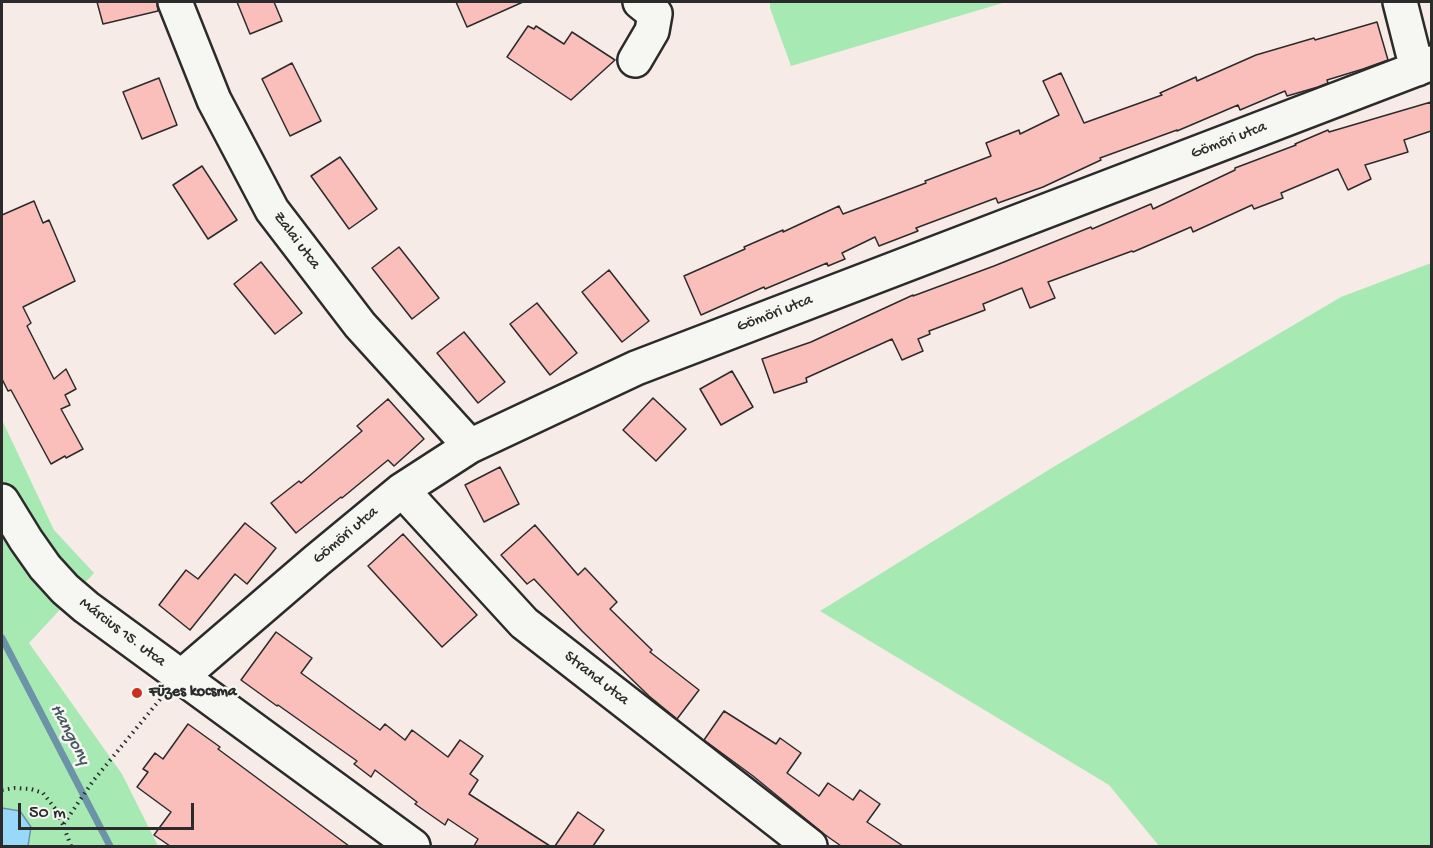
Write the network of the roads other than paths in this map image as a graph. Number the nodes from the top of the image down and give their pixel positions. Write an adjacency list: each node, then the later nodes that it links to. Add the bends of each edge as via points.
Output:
1 (175, 2): 6 (street, Zalai utca, via 214,100 272,210 360,325)
2 (640, 2): 4 (street, via 654,14 652,31)
3 (1400, 2): 5 (street)
4 (635, 60)
5 (1424, 66): 6 (street, Gömöri utca, via 636,368)
6 (470, 446): 7 (street, Gömöri utca)
7 (402, 490): 9 (street, Gömöri utca); 11 (street, Strand utca, via 524,623)
8 (2, 501): 9 (street, Március 15. utca, via 45,567 65,589)
9 (181, 677): 10 (street, Március 15. utca)
10 (413, 846)
11 (810, 846)

